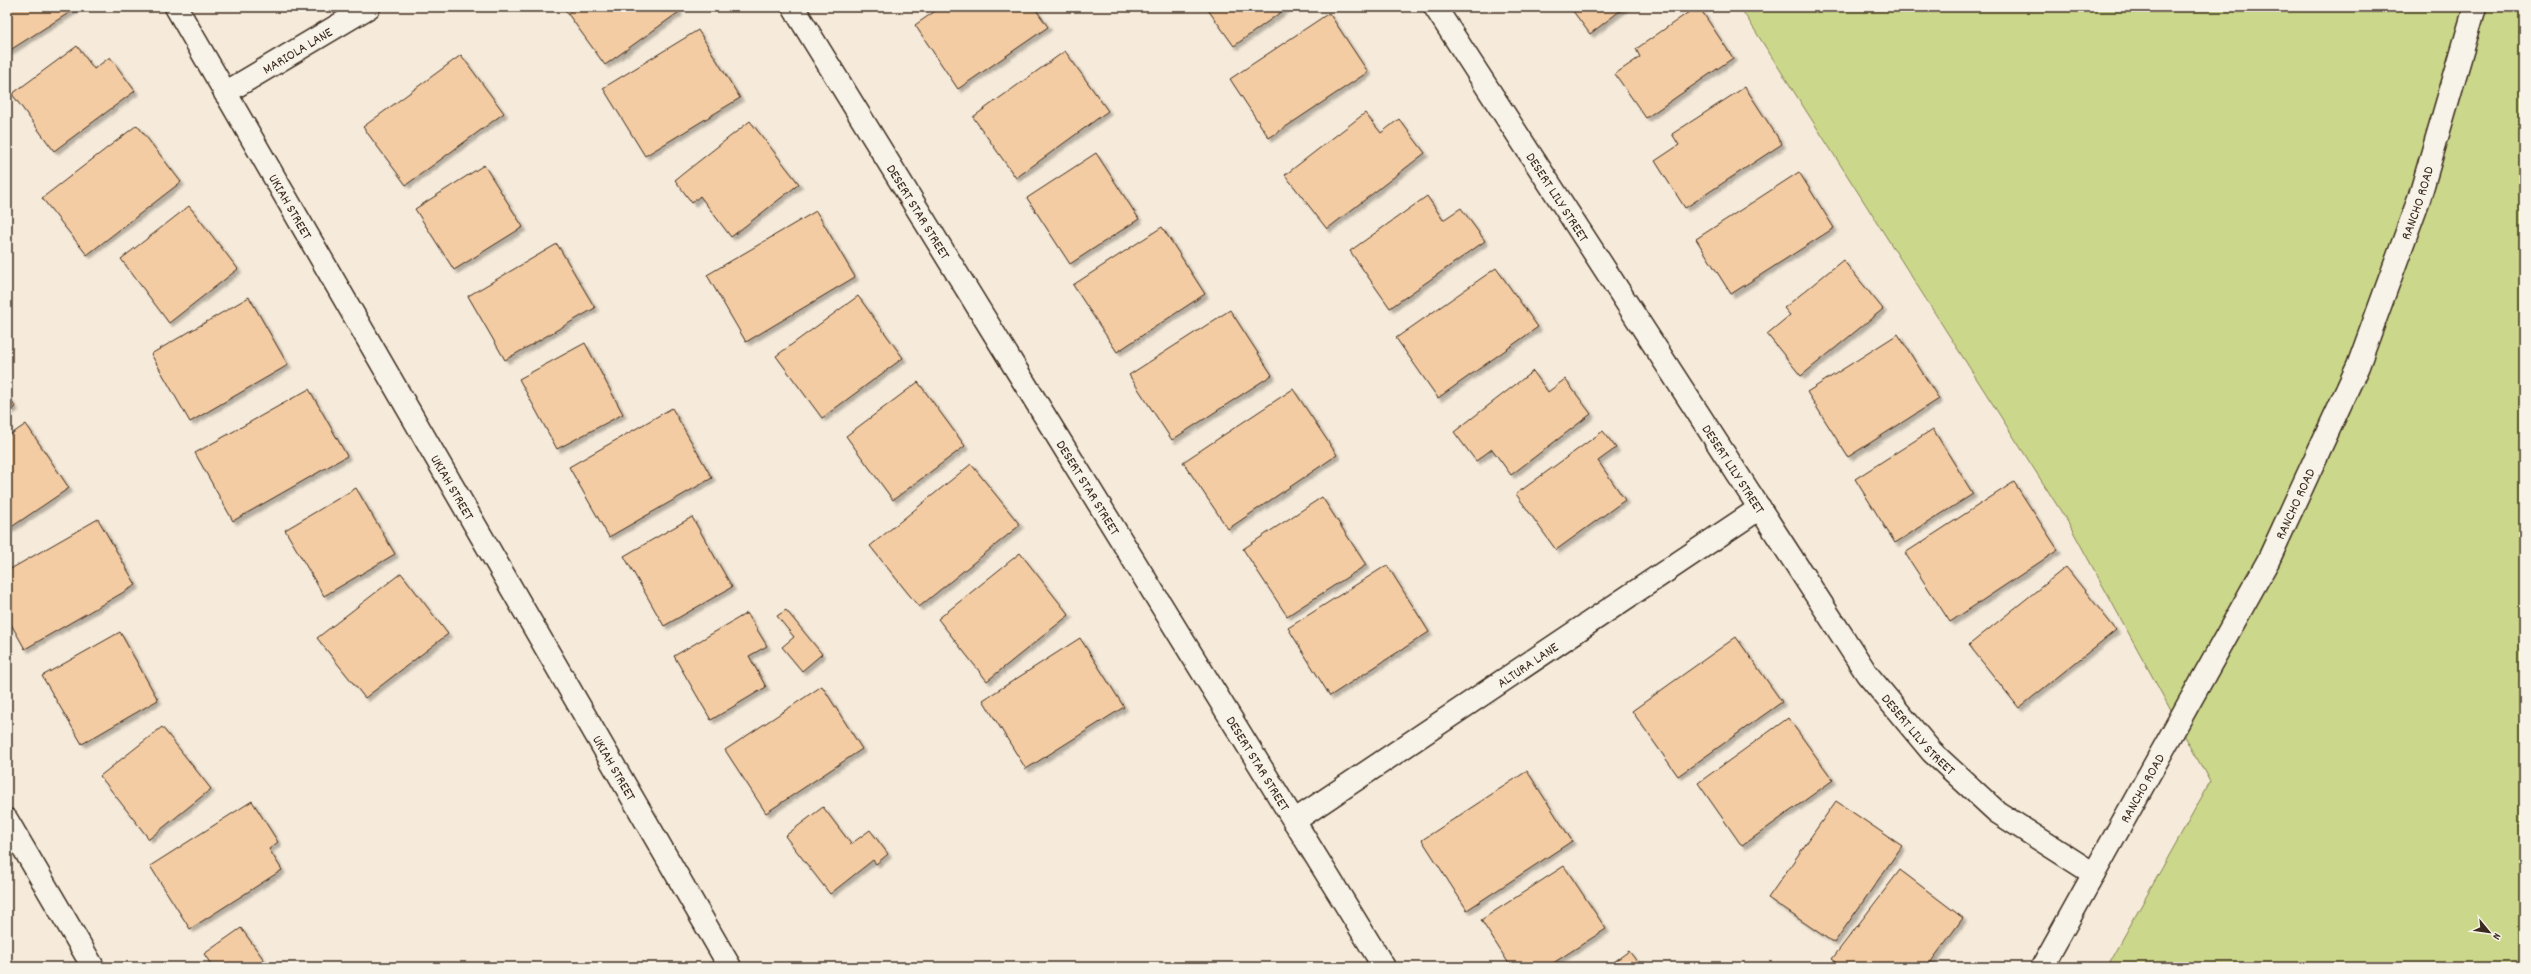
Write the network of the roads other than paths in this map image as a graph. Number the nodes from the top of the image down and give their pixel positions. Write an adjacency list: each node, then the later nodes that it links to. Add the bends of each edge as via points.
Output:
1 (176, 7): 6 (street, UKIAH STREET)
2 (369, 7): 6 (street, MARIOLA LANE)
3 (793, 7): 9 (street, DESERT STAR STREET)
4 (1435, 7): 7 (street, DESERT LILY STREET)
5 (2475, 7): 10 (street, RANCHO ROAD, via 2419,198 2358,366 2268,561)
6 (226, 93): 12 (street, UKIAH STREET)
7 (1760, 508): 9 (street, ALTURA LANE); 10 (street, DESERT LILY STREET, via 1867,674 1932,752 1997,812)
8 (7, 820): 11 (street)
9 (1294, 821): 13 (street, DESERT STAR STREET)
10 (2094, 874): 14 (street, RANCHO ROAD)
11 (93, 967)
12 (730, 967)
13 (1384, 967)
14 (2042, 967)

